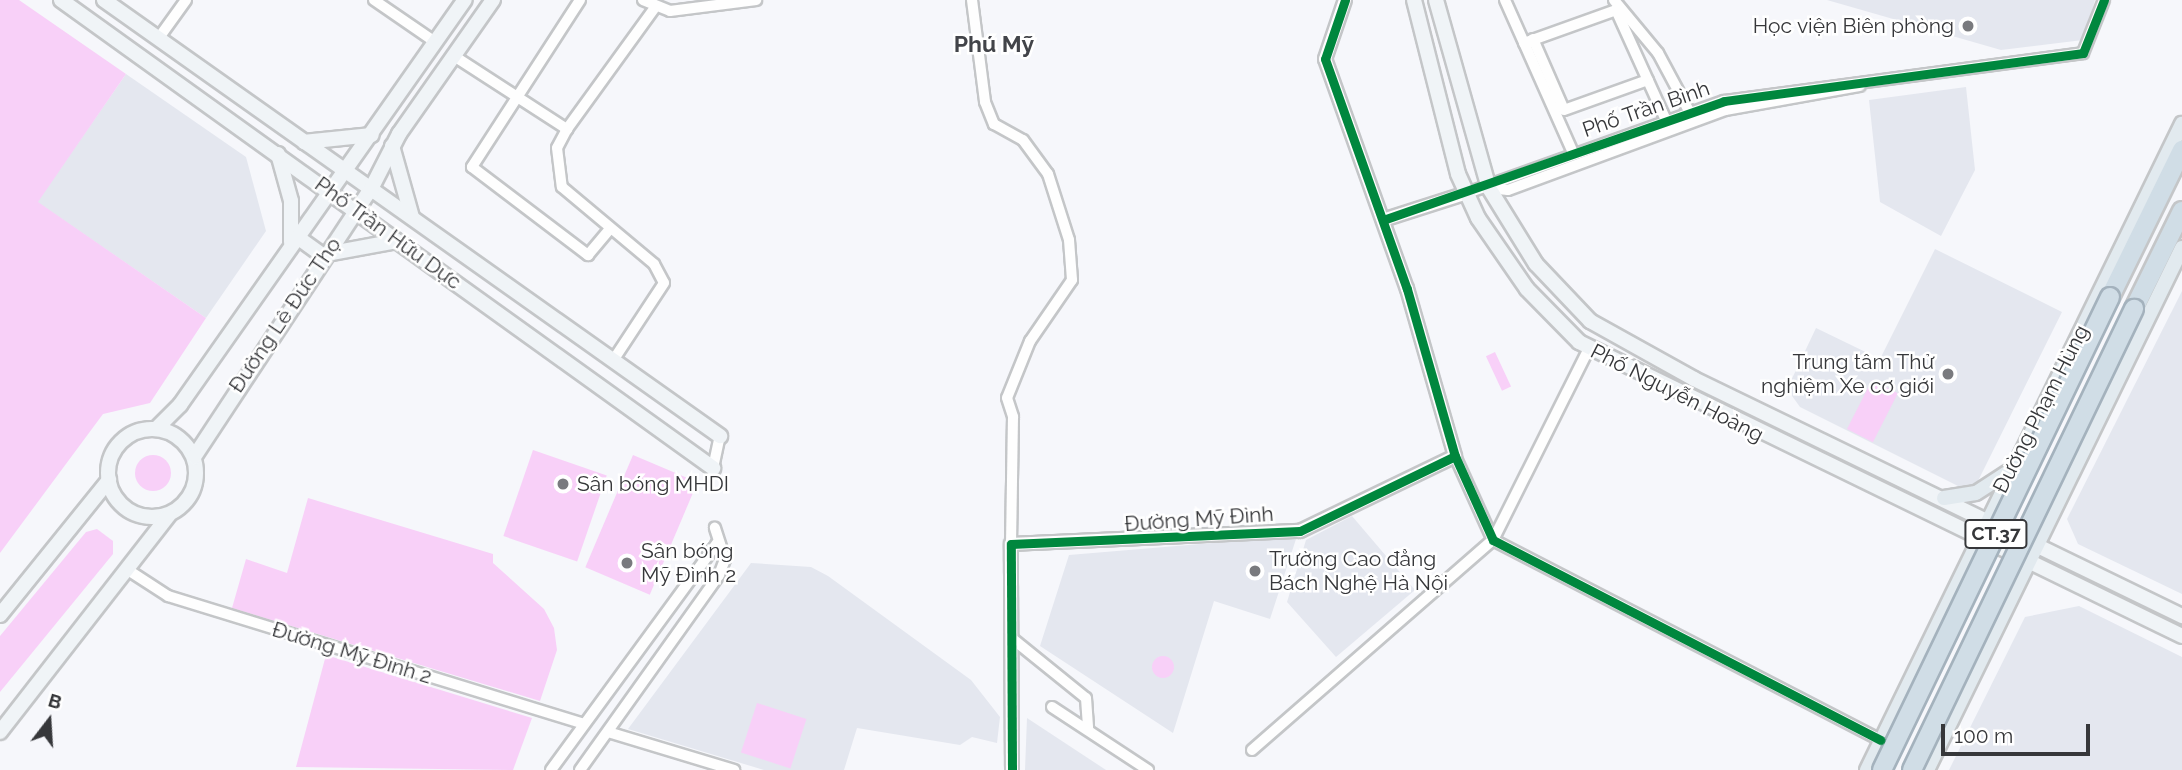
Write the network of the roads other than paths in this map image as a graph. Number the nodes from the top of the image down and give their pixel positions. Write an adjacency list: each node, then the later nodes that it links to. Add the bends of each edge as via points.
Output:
1 (61, 0): 36 (main road, Phố Trần Hữu Dực)
2 (104, 0): 19 (main road, Phố Trần Hữu Dực)
3 (186, 0): 19 (street)
4 (374, 0): 21 (street)
5 (465, 0): 21 (main road, Đường Lê Đức Thọ)
6 (493, 0): 22 (main road, Đường Lê Đức Thọ)
7 (580, 0): 25 (street)
8 (643, 0): 18 (street)
9 (756, 0): 17 (street)
10 (972, 0): 68 (street, via 985,102 995,124 1023,140 1048,174 1069,240 1072,280 1030,341 1007,398 1013,418)
11 (1345, 0): 46 (street, via 1325,59)
12 (1414, 0): 42 (main road, Phố Nguyễn Hoàng)
13 (1436, 0): 39 (main road, Phố Nguyễn Hoàng)
14 (1505, 0): 20 (street)
15 (1614, 0): 26 (street, via 1658,53)
16 (2104, 0): 24 (street, Phố Trần Bình, via 2083,53)
17 (736, 2): 18 (street)
18 (654, 9): 31 (street)
19 (158, 39): 30 (main road, Phố Trần Hữu Dực)
20 (1529, 41): 23 (street, via 1564,110); 23 (street, via 1616,10); 37 (street)
21 (435, 42): 28 (main road, Đường Lê Đức Thọ)
22 (454, 56): 25 (street); 33 (main road, Đường Lê Đức Thọ)
23 (1648, 80): 27 (street)
24 (1860, 86): 26 (street, Phố Trần Bình, via 1724,101); 39 (street, Phố Trần Bình, via 1726,110 1508,190)
25 (516, 102): 31 (street); 47 (street, via 471,167 588,255)
26 (1689, 111): 27 (street, Phố Trần Bình)
27 (1665, 120): 37 (street, Phố Trần Bình)
28 (382, 122): 32 (main road, Đường Lê Đức Thọ); 33 (main road)
29 (2182, 124): 59 (main road, Đường Phạm Hùng)
30 (284, 128): 34 (main road, Phố Trần Hữu Dực); 36 (main road)
31 (567, 129): 47 (street, via 557,148 562,187)
32 (372, 135): 34 (main road); 38 (main road, Đường Lê Đức Thọ)
33 (396, 139): 40 (main road, Đường Lê Đức Thọ); 45 (main road)
34 (304, 142): 38 (main road, Phố Trần Hữu Dực)
35 (2182, 150): 89 (highway, CT.37, bridge)
36 (274, 151): 41 (main road, Phố Trần Hữu Dực); 48 (main road, via 290,201)
37 (1573, 153): 39 (street, Phố Trần Bình)
38 (344, 170): 40 (main road, Phố Trần Hữu Dực); 41 (main road, Đường Lê Đức Thọ)
39 (1489, 188): 42 (street, Phố Trần Bình); 61 (main road, Phố Nguyễn Hoàng, via 1535,264 1590,321 1694,379)
40 (371, 189): 43 (main road, Đường Lê Đức Thọ); 45 (main road, Phố Trần Hữu Dực)
41 (328, 190): 43 (main road, Phố Trần Hữu Dực); 48 (main road, Đường Lê Đức Thọ)
42 (1467, 193): 46 (street, Phố Trần Bình); 52 (main road, Phố Nguyễn Hoàng, via 1527,289)
43 (356, 210): 49 (main road, Phố Trần Hữu Dực); 51 (main road, Đường Lê Đức Thọ)
44 (2182, 211): 90 (highway, CT.37, bridge)
45 (412, 218): 53 (main road, Phố Trần Hữu Dực)
46 (1383, 220): 56 (street)
47 (610, 229): 53 (street, via 654,264 664,284)
48 (294, 240): 51 (main road); 54 (main road, Đường Lê Đức Thọ, via 180,405)
49 (397, 241): 51 (main road); 58 (main road, Phố Trần Hữu Dực)
50 (2182, 248): 69 (main road)
51 (325, 255): 57 (main road, Đường Lê Đức Thọ)
52 (1588, 350): 65 (main road, Phố Nguyễn Hoàng); 66 (street)
53 (614, 359): 55 (main road, Phố Trần Hữu Dực)
54 (156, 429): 57 (main road, via 185,443); 60 (main road, via 120,443)
55 (720, 436): 58 (street)
56 (1455, 456): 66 (street); 68 (street, Đường Mỹ Đình, via 1300,530)
57 (194, 457): 62 (main road, via 191,494)
58 (713, 468)
59 (2008, 472): 61 (main road, via 1976,493); 63 (main road, Đường Phạm Hùng)
60 (109, 480): 62 (main road, via 128,509); 72 (main road)
61 (1944, 498): 63 (main road, Phố Nguyễn Hoàng)
62 (169, 514): 71 (main road)
63 (1980, 516): 65 (main road, Đường Phạm Hùng); 69 (main road, Phố Nguyễn Hoàng)
64 (715, 528): 67 (street)
65 (1970, 535): 70 (main road, Phố Nguyễn Hoàng); 81 (main road, Đường Phạm Hùng)
66 (1493, 541): 81 (street); 82 (street)
67 (717, 543): 77 (street); 80 (street, via 724,559 719,575)
68 (1010, 544): 75 (street)
69 (2043, 548): 70 (main road); 73 (main road, Phố Nguyễn Hoàng)
70 (2034, 565): 74 (main road, Phố Nguyễn Hoàng); 91 (main road)
71 (128, 570): 77 (street, Đường Mỹ Đình 2, via 168,596); 79 (main road)
72 (0, 615)
73 (2182, 616)
74 (2182, 636)
75 (1014, 640): 78 (street, via 1086,698); 86 (street)
76 (1052, 707): 78 (street)
77 (583, 724): 83 (street)
78 (1088, 729): 87 (street)
79 (0, 732)
80 (608, 732): 84 (street); 85 (street)
81 (1880, 740): 88 (main road, Đường Phạm Hùng)
82 (1252, 750)
83 (551, 770)
84 (580, 770)
85 (734, 770)
86 (1012, 770)
87 (1148, 770)
88 (1867, 770)
89 (1882, 770)
90 (1912, 770)
91 (1927, 770)

